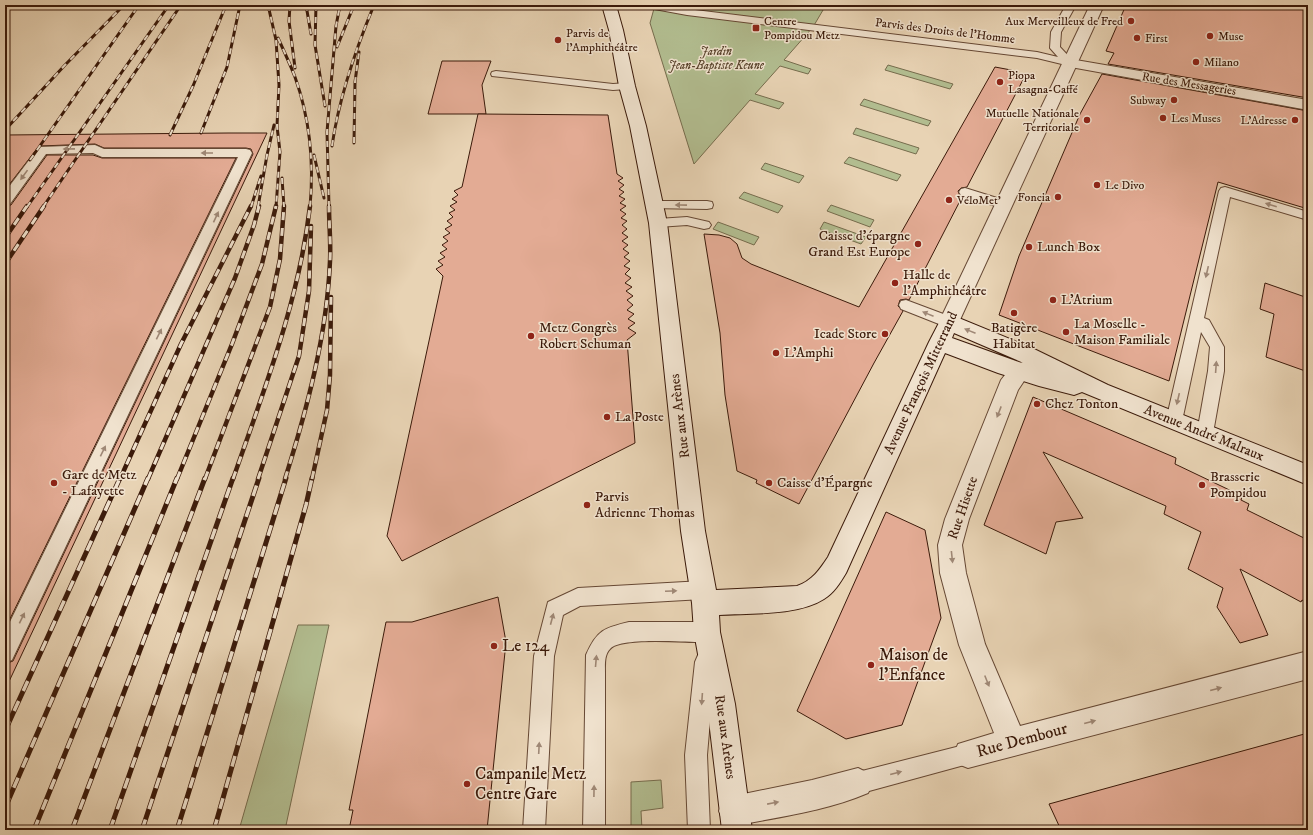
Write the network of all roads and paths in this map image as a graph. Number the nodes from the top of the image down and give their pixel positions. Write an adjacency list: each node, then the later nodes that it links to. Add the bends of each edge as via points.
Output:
1 (609, 5): 7 (main road, Rue aux Arènes)
2 (649, 5): 5 (lane, Parvis des Droits de l'Homme, via 1037,55)
3 (1071, 5): 5 (lane, via 1056,32 1055,48)
4 (1097, 5): 5 (main road, Avenue François Mitterrand)
5 (1070, 63): 8 (main road, Rue des Messageries); 12 (main road, Avenue François Mitterrand)
6 (496, 74): 7 (lane, via 613,87)
7 (627, 86): 13 (main road, Rue aux Arènes)
8 (1308, 104)
9 (965, 192): 12 (lane)
10 (5, 201): 27 (lane, one-way to 10, via 246,153 102,153 95,149 43,150)
11 (707, 205): 13 (lane, one-way to 13)
12 (1005, 205): 18 (main road, Avenue François Mitterrand)
13 (656, 214): 15 (lane); 25 (main road, Rue aux Arènes, via 693,531)
14 (1308, 216): 22 (lane, one-way to 22, via 1225,192)
15 (704, 225)
16 (906, 305): 18 (lane, one-way to 16)
17 (1204, 324): 23 (lane, one-way to 17, via 1216,371 1217,348)
18 (944, 332): 19 (main road, Avenue André Malraux, one-way to 18, via 1003,344); 20 (main road, Avenue André Malraux); 25 (main road, Avenue François Mitterrand, via 837,565 820,587 809,595 796,598)
19 (1044, 363): 20 (main road); 21 (main road, Avenue André Malraux)
20 (1020, 372): 21 (main road, Avenue André Malraux, via 1046,381); 29 (main road, Rue Hisette, one-way to 29, via 1009,386 957,519 950,545 954,573 972,645)
21 (1100, 391): 22 (main road, Avenue André Malraux)
22 (1174, 421): 23 (main road, Avenue André Malraux)
23 (1204, 433): 24 (main road, Avenue André Malraux)
24 (1308, 475)
25 (704, 596): 26 (main road, Rue aux Arènes); 33 (lane, one-way to 25, via 544,656 555,609 578,597)
26 (707, 632): 32 (main road, Rue aux Arènes, via 721,704); 34 (lane, one-way to 26, via 595,673 596,655 602,643 610,636 629,632); 35 (lane, one-way to 35, via 696,755)
27 (5, 653)
28 (1308, 665): 29 (main road, Rue Dembour, one-way to 28)
29 (1012, 742): 30 (main road, Rue Dembour)
30 (968, 754): 31 (lane, Rue Dembour, one-way to 30)
31 (858, 783): 32 (main road, Rue Dembour, one-way to 31)
32 (736, 820)
33 (534, 823)
34 (594, 830)
35 (699, 830)

